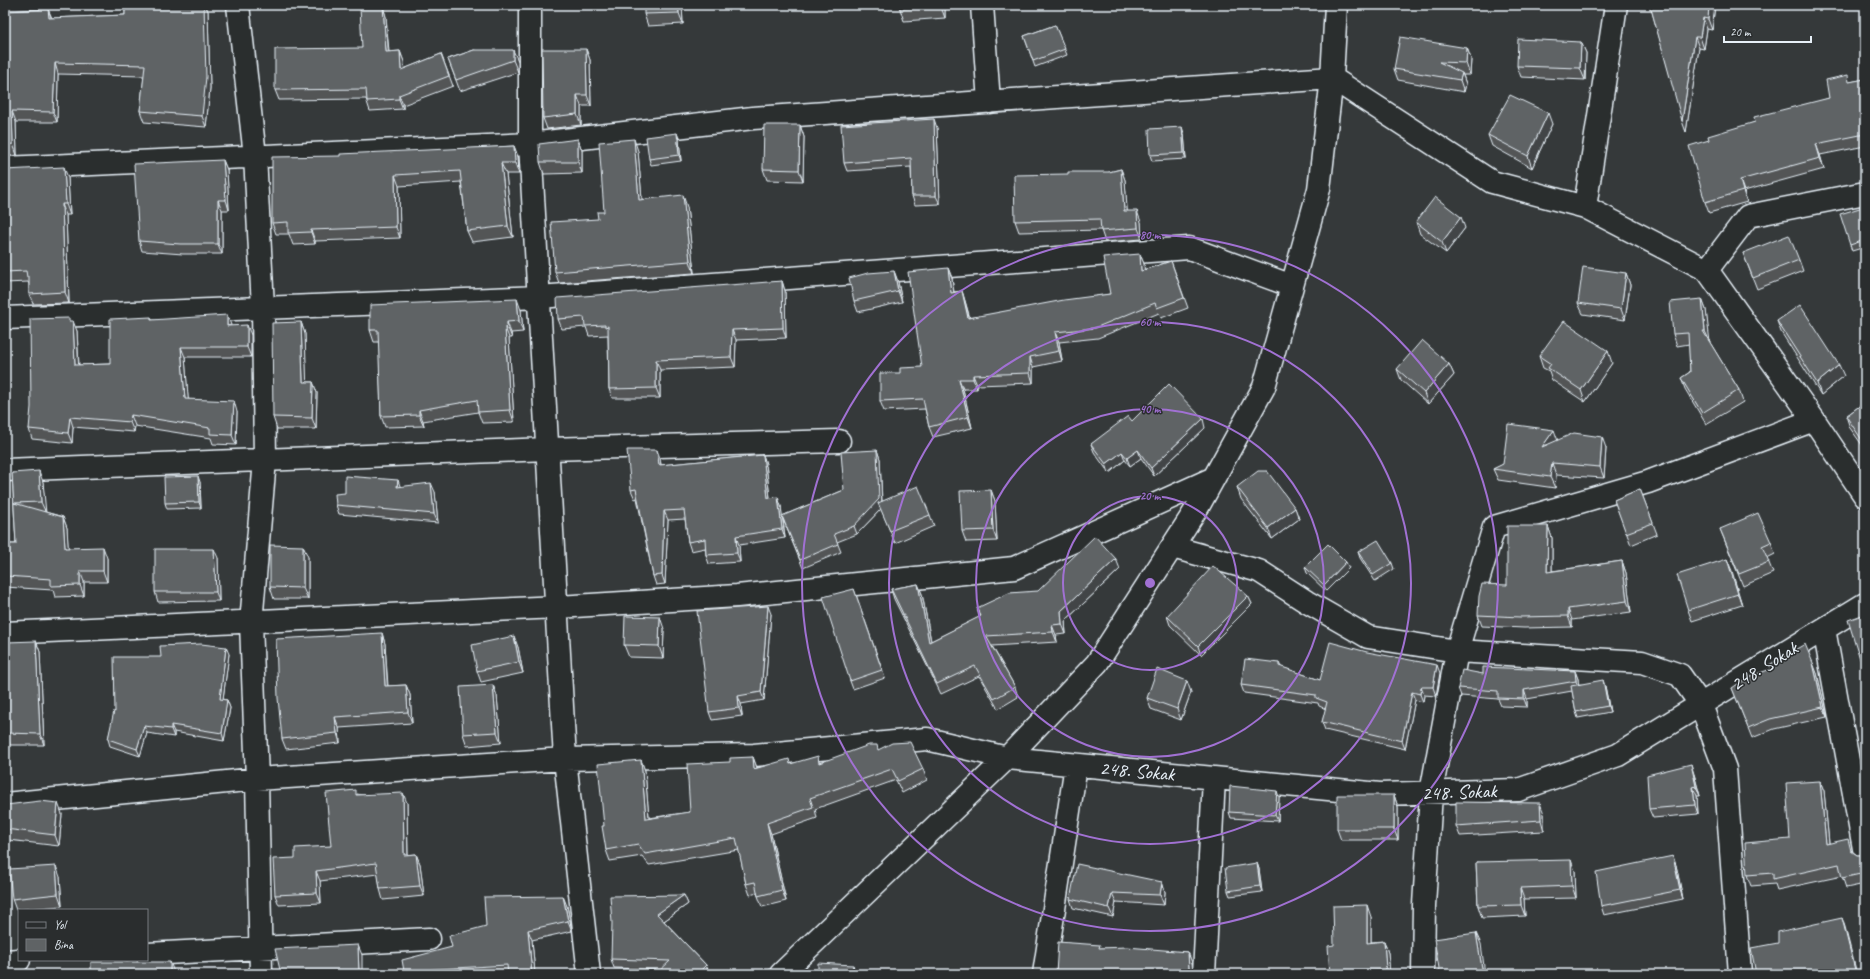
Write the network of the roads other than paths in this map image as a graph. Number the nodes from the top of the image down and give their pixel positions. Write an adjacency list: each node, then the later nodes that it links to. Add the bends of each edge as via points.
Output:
1 (238, 5): 9 (street)
2 (530, 5): 8 (street)
3 (982, 5): 7 (street)
4 (1336, 5): 6 (street)
5 (1616, 5): 12 (street)
6 (1332, 78): 7 (street); 12 (street, via 1492,182); 14 (street, via 1319,189)
7 (989, 102): 8 (street, via 753,118)
8 (530, 144): 9 (street); 15 (street)
9 (255, 156): 10 (street); 16 (street)
10 (5, 168)
11 (1865, 193): 13 (street, via 1748,216)
12 (1585, 207): 13 (street)
13 (1707, 270): 18 (street)
14 (1292, 286): 15 (street, via 1189,248); 23 (street, via 1264,387)
15 (539, 297): 16 (street); 20 (street)
16 (263, 307): 17 (street); 21 (street)
17 (5, 318)
18 (1814, 420): 24 (street); 31 (street, via 1648,482 1494,527)
19 (840, 441): 20 (street)
20 (548, 449): 21 (street); 27 (street)
21 (265, 460): 22 (street); 28 (street)
22 (5, 470)
23 (1214, 478): 25 (street); 27 (street, via 1014,568 737,596)
24 (1865, 496)
25 (1172, 547): 31 (street, via 1259,571 1306,602 1368,637); 33 (street, via 1097,663)
26 (1865, 604): 29 (street, 248. Sokak)
27 (558, 607): 28 (street); 34 (street)
28 (250, 623): 30 (street); 37 (street)
29 (1824, 629): 32 (street, 248. Sokak); 40 (street)
30 (5, 633)
31 (1457, 651): 32 (street, via 1642,662 1680,675); 38 (street)
32 (1701, 705): 38 (street, 248. Sokak, via 1618,756 1518,790); 53 (street, via 1725,769)
33 (1007, 758): 34 (street, 248. Sokak, via 928,739 754,756); 35 (street, 248. Sokak); 49 (street)
34 (565, 759): 37 (street, 248. Sokak); 48 (street)
35 (1076, 765): 36 (street, 248. Sokak); 50 (street)
36 (1214, 778): 38 (street, 248. Sokak, via 1380,794); 51 (street)
37 (257, 779): 39 (street, 248. Sokak); 43 (street)
38 (1431, 792): 52 (street, via 1424,905)
39 (5, 804)
40 (1862, 825): 41 (street)
41 (1865, 854)
42 (429, 939): 43 (street)
43 (261, 948): 44 (street); 47 (street)
44 (148, 954)
45 (18, 960): 46 (street)
46 (5, 961)
47 (261, 974)
48 (589, 974)
49 (781, 974)
50 (1044, 974)
51 (1204, 974)
52 (1423, 974)
53 (1740, 974)

